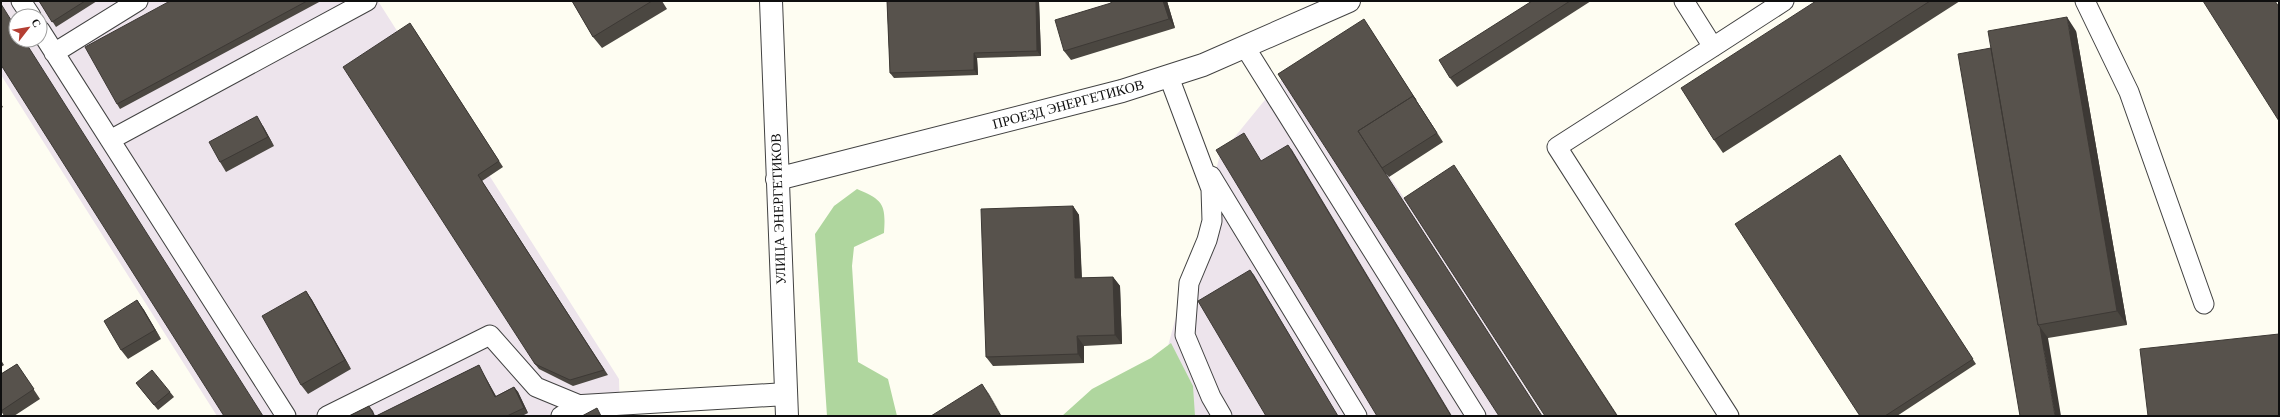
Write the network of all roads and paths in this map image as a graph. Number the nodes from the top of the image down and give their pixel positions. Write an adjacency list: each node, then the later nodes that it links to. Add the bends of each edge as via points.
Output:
1 (138, 1): 11 (lane)
2 (367, 1): 13 (lane)
3 (771, 1): 15 (street, УЛИЦА ЭНЕРГЕТИКОВ)
4 (1349, 1): 9 (street, ПРОЕЗД ЭНЕРГЕТИКОВ)
5 (1684, 1): 10 (lane)
6 (1784, 1): 10 (lane)
7 (2085, 1): 16 (lane, via 2129,92)
8 (48, 43): 11 (lane)
9 (1245, 47): 12 (street, ПРОЕЗД ЭНЕРГЕТИКОВ); 27 (lane)
10 (1712, 47): 28 (lane, via 1557,146)
11 (54, 53): 13 (lane)
12 (1169, 77): 14 (lane); 15 (street, ПРОЕЗД ЭНЕРГЕТИКОВ)
13 (110, 140): 20 (lane)
14 (1201, 158): 25 (lane, via 1211,189 1212,221 1207,240 1188,283 1185,335 1211,397); 26 (lane)
15 (777, 179): 17 (street, УЛИЦА ЭНЕРГЕТИКОВ)
16 (2204, 304)
17 (786, 394): 18 (street); 24 (street, УЛИЦА ЭНЕРГЕТИКОВ)
18 (684, 400): 19 (street); 23 (street)
19 (582, 406): 21 (lane, via 536,387 490,335); 22 (lane)
20 (286, 416)
21 (326, 416)
22 (561, 416)
23 (667, 416)
24 (787, 416)
25 (1222, 416)
26 (1357, 416)
27 (1476, 416)
28 (1729, 416)

